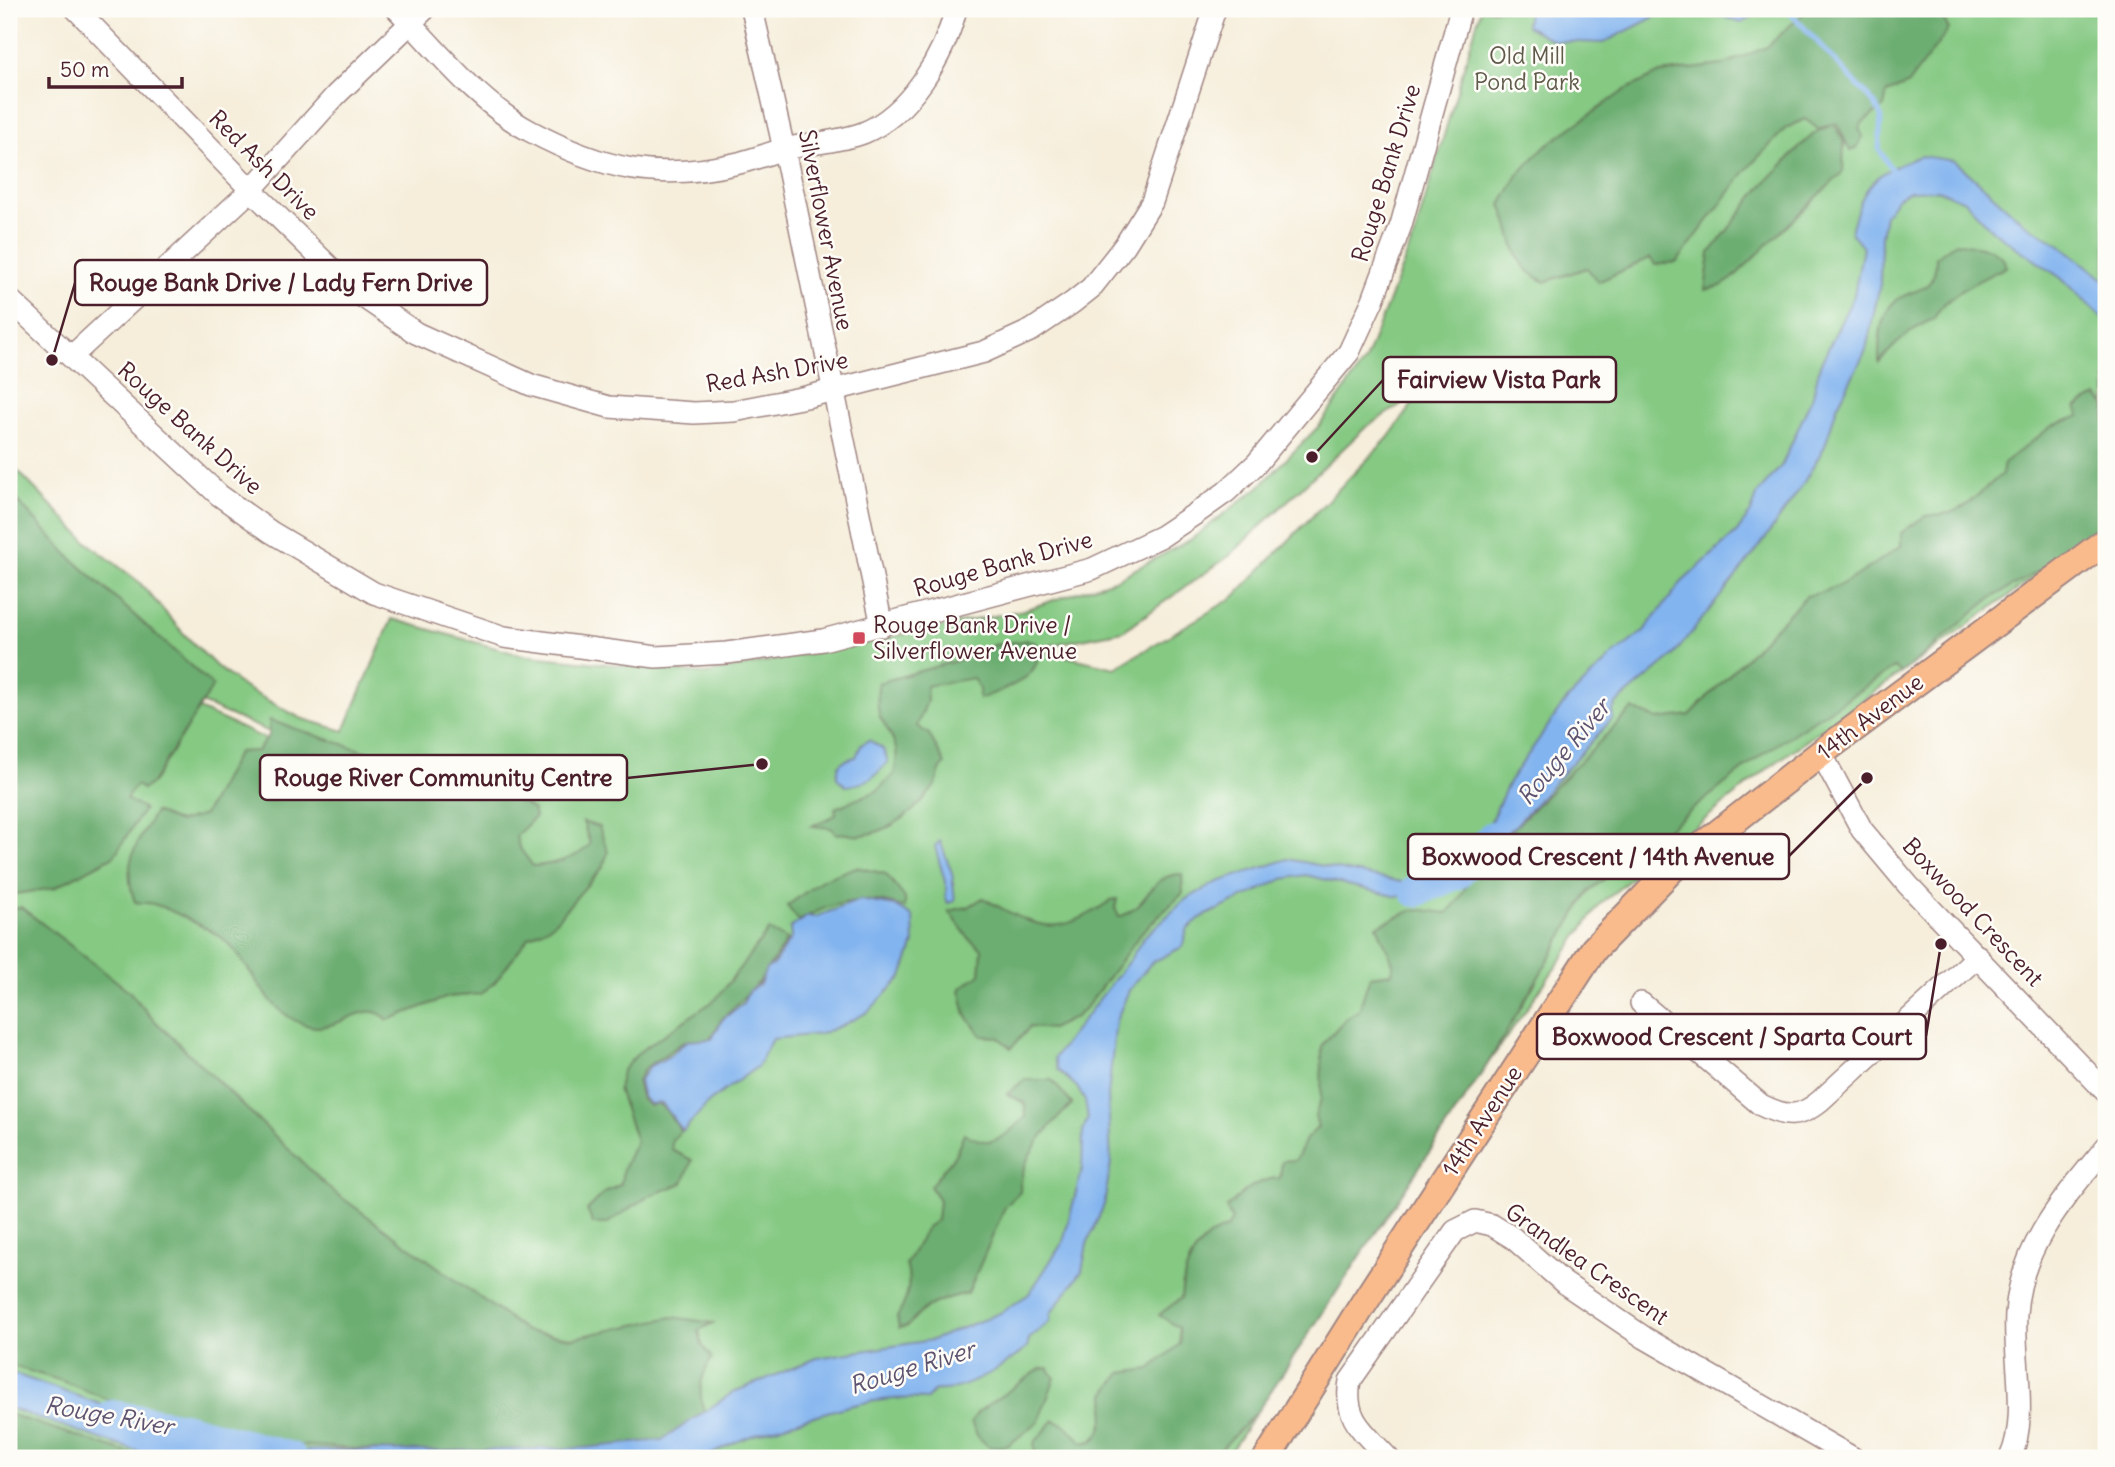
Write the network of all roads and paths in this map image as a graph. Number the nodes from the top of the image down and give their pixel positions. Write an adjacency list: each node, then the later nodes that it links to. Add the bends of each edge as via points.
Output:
1 (76, 9): 8 (street, Red Ash Drive)
2 (752, 9): 7 (street, Silverflower Avenue)
3 (956, 9): 7 (street, via 944,45 911,97 888,116 864,132)
4 (1215, 9): 11 (street, Red Ash Drive, via 1152,202 1138,228 1091,288 1032,330 984,352)
5 (1461, 9): 13 (street, Rouge Bank Drive, via 1401,225 1373,300 1349,352 1276,443 1226,492 1128,553 1092,569)
6 (411, 13): 7 (street, via 469,85 528,130 619,169 687,171 740,163); 8 (street)
7 (784, 149): 11 (street, Silverflower Avenue)
8 (251, 190): 10 (street); 11 (street, Red Ash Drive, via 353,290 416,333 531,385 609,407 694,413 734,411)
9 (9, 299): 10 (street, Rouge Bank Drive)
10 (72, 356): 13 (street, Rouge Bank Drive, via 219,495 373,593 505,637 656,656 727,653 823,640)
11 (831, 389): 13 (street, Silverflower Avenue)
12 (2106, 541): 14 (main road, 14th Avenue)
13 (881, 626)
14 (1821, 753): 15 (street, Boxwood Crescent, via 1862,830); 19 (main road, 14th Avenue, via 1672,869 1594,949)
15 (1978, 956): 16 (street, via 1820,1101 1794,1116 1761,1105); 17 (street, Boxwood Crescent)
16 (1641, 1003)
17 (2106, 1093)
18 (2106, 1147): 22 (street, via 2045,1224 2020,1283 2015,1315 2017,1438)
19 (1267, 1458)
20 (1388, 1458): 21 (street, Grandlea Crescent, via 1354,1420 1346,1402 1350,1381 1455,1231 1475,1221 1513,1238 1564,1283 1645,1338)
21 (1853, 1458)
22 (2010, 1458)

